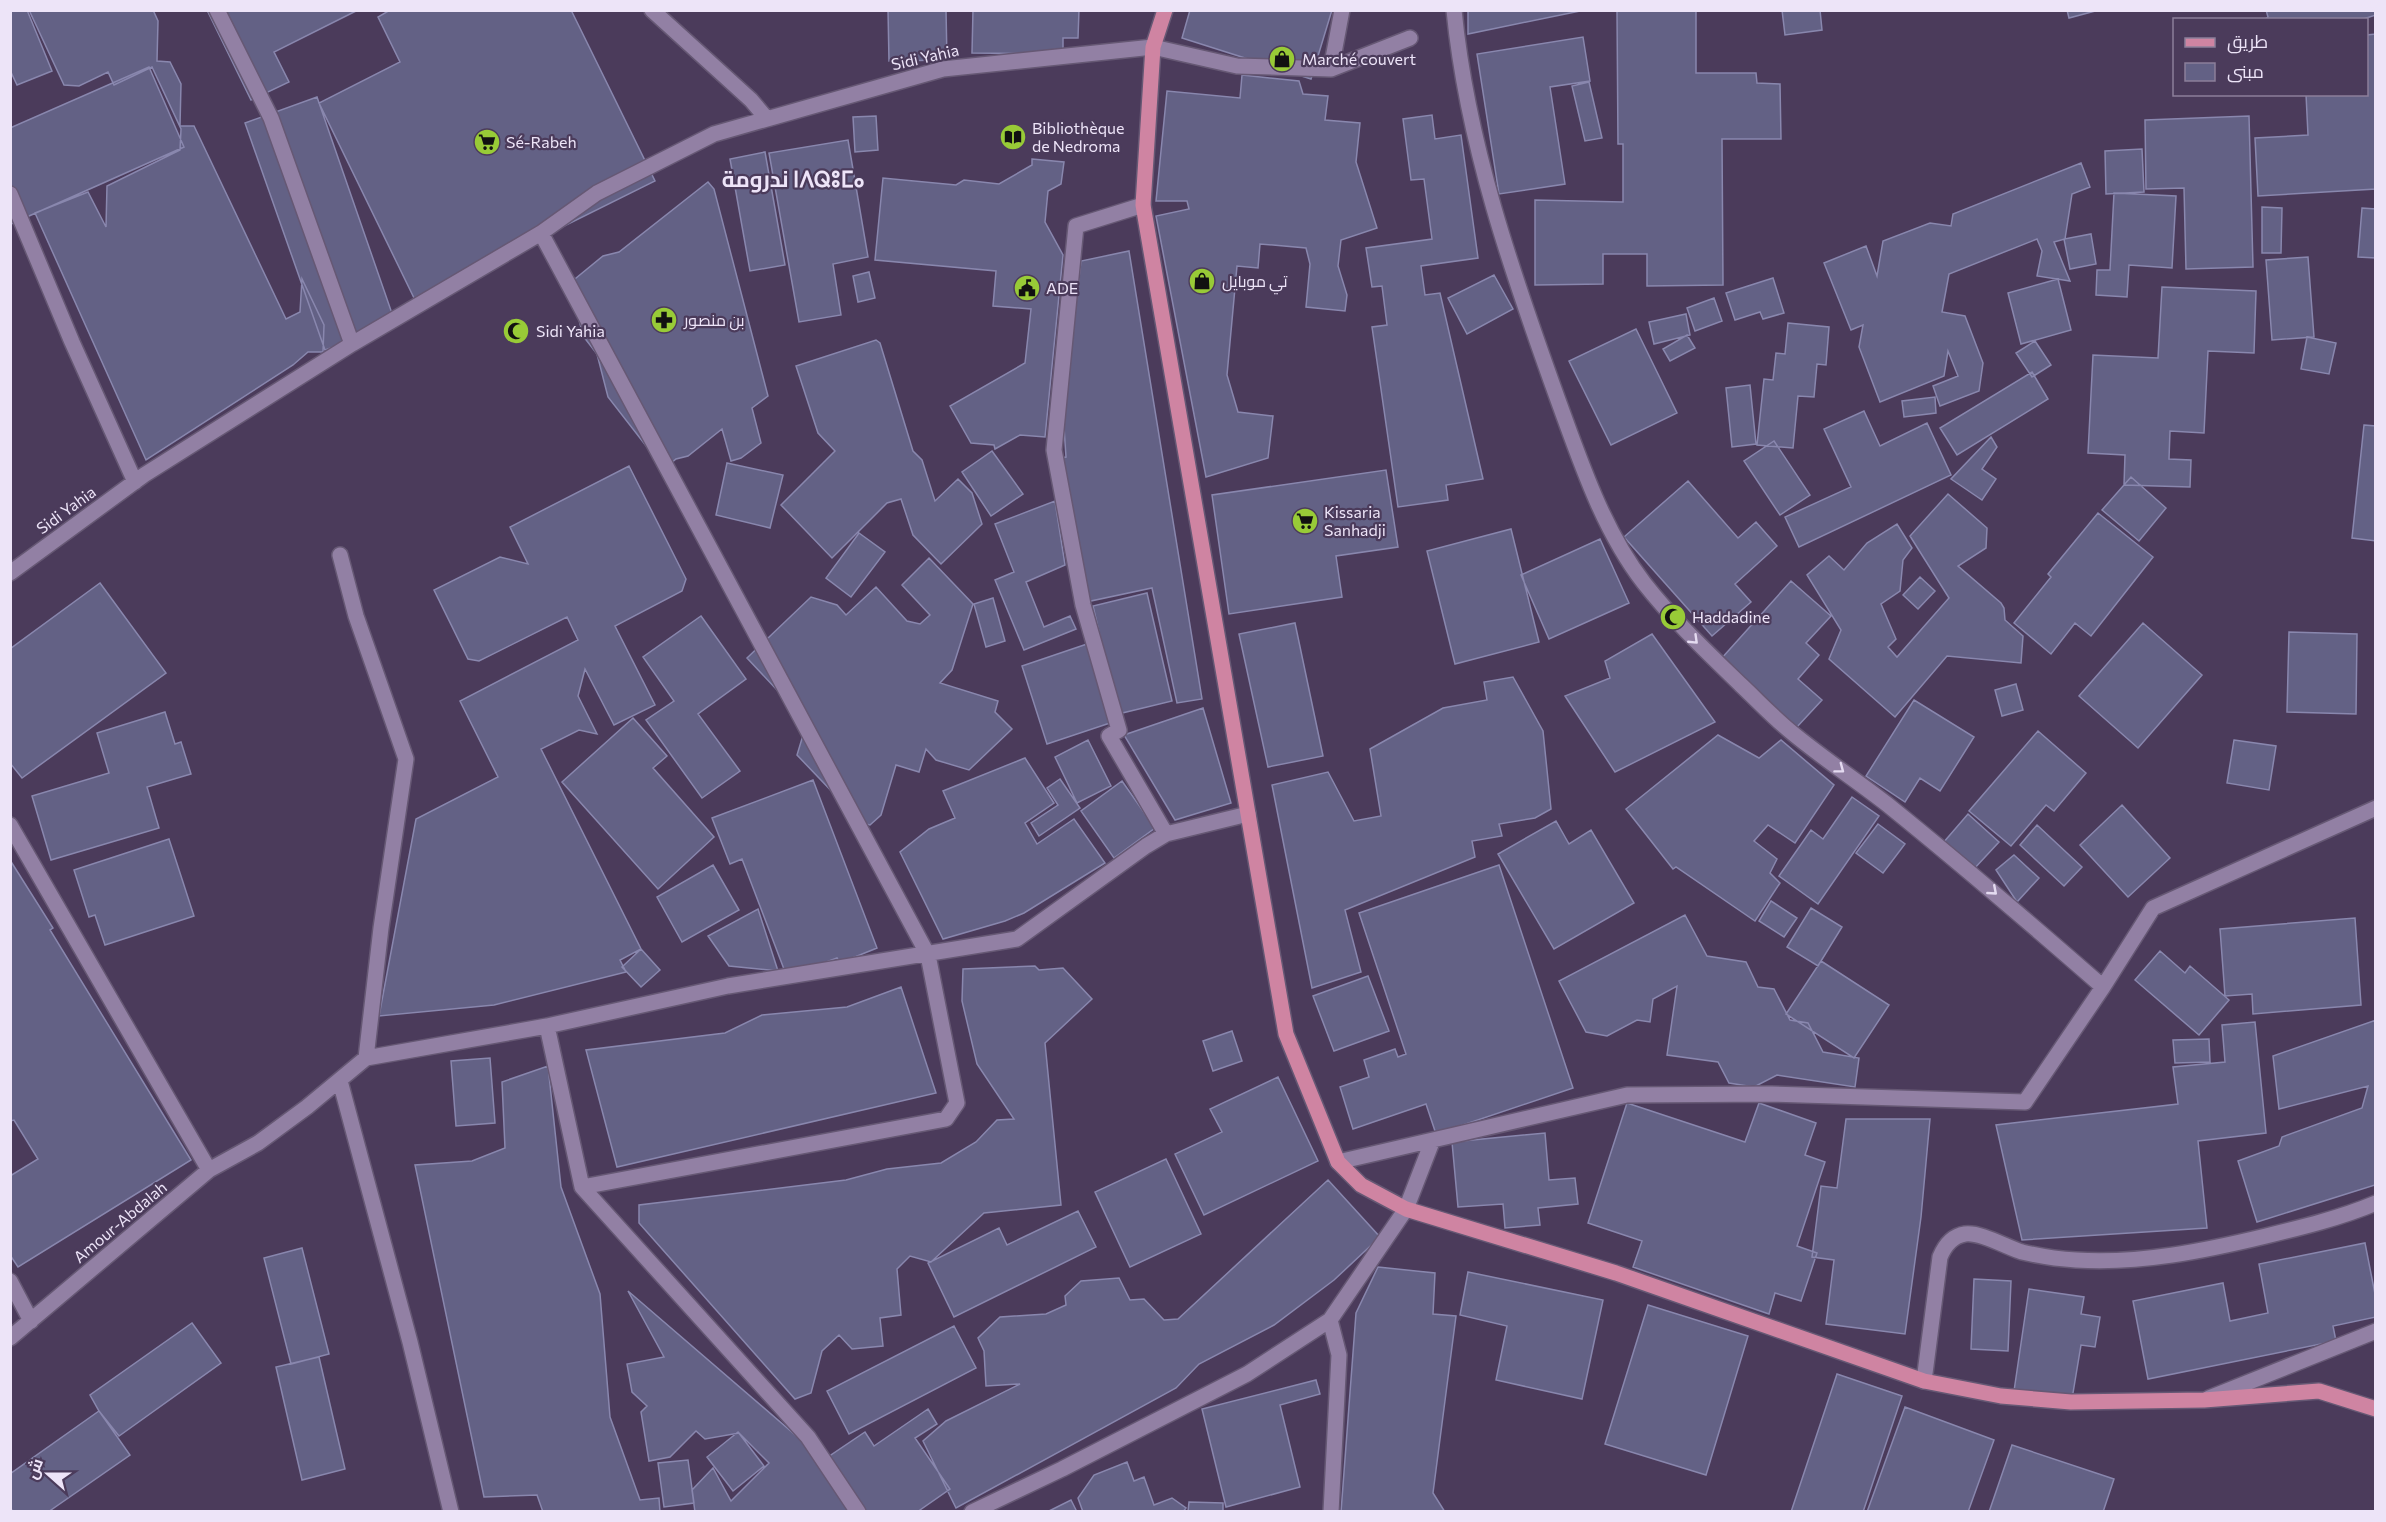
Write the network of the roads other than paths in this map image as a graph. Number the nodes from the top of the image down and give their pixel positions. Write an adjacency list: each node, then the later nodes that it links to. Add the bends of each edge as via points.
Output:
1 (217, 10): 13 (street, via 272,118)
2 (652, 10): 9 (street)
3 (1165, 10): 7 (main road)
4 (1342, 10): 8 (street)
5 (1454, 10): 22 (street, one-way to 22, via 1474,133 1528,312 1583,469 1614,535 1642,580 1685,631 1790,731 1974,874)
6 (1410, 38): 8 (street)
7 (1153, 47): 8 (street, Sidi Yahia, via 1237,66); 9 (street, Sidi Yahia, via 943,69); 11 (main road)
8 (1331, 69)
9 (767, 119): 12 (street, Sidi Yahia, via 714,134 597,193)
10 (10, 194): 14 (street)
11 (1143, 205): 18 (main road); 20 (street, via 1076,226 1054,450 1083,605 1119,730 1109,736)
12 (541, 233): 13 (street, Sidi Yahia); 21 (street)
13 (352, 344): 14 (street, Sidi Yahia)
14 (135, 482): 16 (street, Sidi Yahia)
15 (340, 555): 24 (street, via 356,616 406,759)
16 (10, 573)
17 (2376, 808): 22 (street, via 2153,908)
18 (1248, 814): 20 (street); 27 (main road, via 1286,1035)
19 (10, 825): 28 (street)
20 (1166, 834): 21 (street, via 1017,939)
21 (928, 955): 23 (street, via 728,986); 29 (street, via 957,1103 946,1119)
22 (2103, 987): 26 (street, via 2025,1102 1771,1094 1627,1095)
23 (547, 1026): 24 (street); 29 (street)
24 (366, 1058): 25 (street, Amour-Abdalah)
25 (340, 1081): 28 (street, Amour-Abdalah, via 258,1143); 40 (street)
26 (1432, 1142): 27 (street); 31 (street)
27 (1338, 1162): 31 (main road, via 1361,1185)
28 (209, 1170): 34 (street, Amour-Abdalah)
29 (582, 1187): 41 (street, via 808,1437)
30 (2376, 1203): 37 (street, via 2323,1222 2217,1248 2152,1258 2103,1262 2060,1259 2023,1252 1975,1234 1953,1238 1940,1257)
31 (1406, 1209): 33 (street); 37 (main road, via 1616,1273)
32 (10, 1281): 34 (street)
33 (1330, 1320): 42 (street, via 1247,1374); 43 (street, via 1340,1355)
34 (31, 1321): 36 (street, Amour-Abdalah)
35 (2376, 1331): 38 (street)
36 (10, 1338)
37 (1924, 1381): 38 (main road, via 2001,1396 2071,1402)
38 (2204, 1400): 39 (main road, via 2319,1391)
39 (2376, 1409)
40 (451, 1512)
41 (858, 1512)
42 (972, 1512)
43 (1331, 1512)

